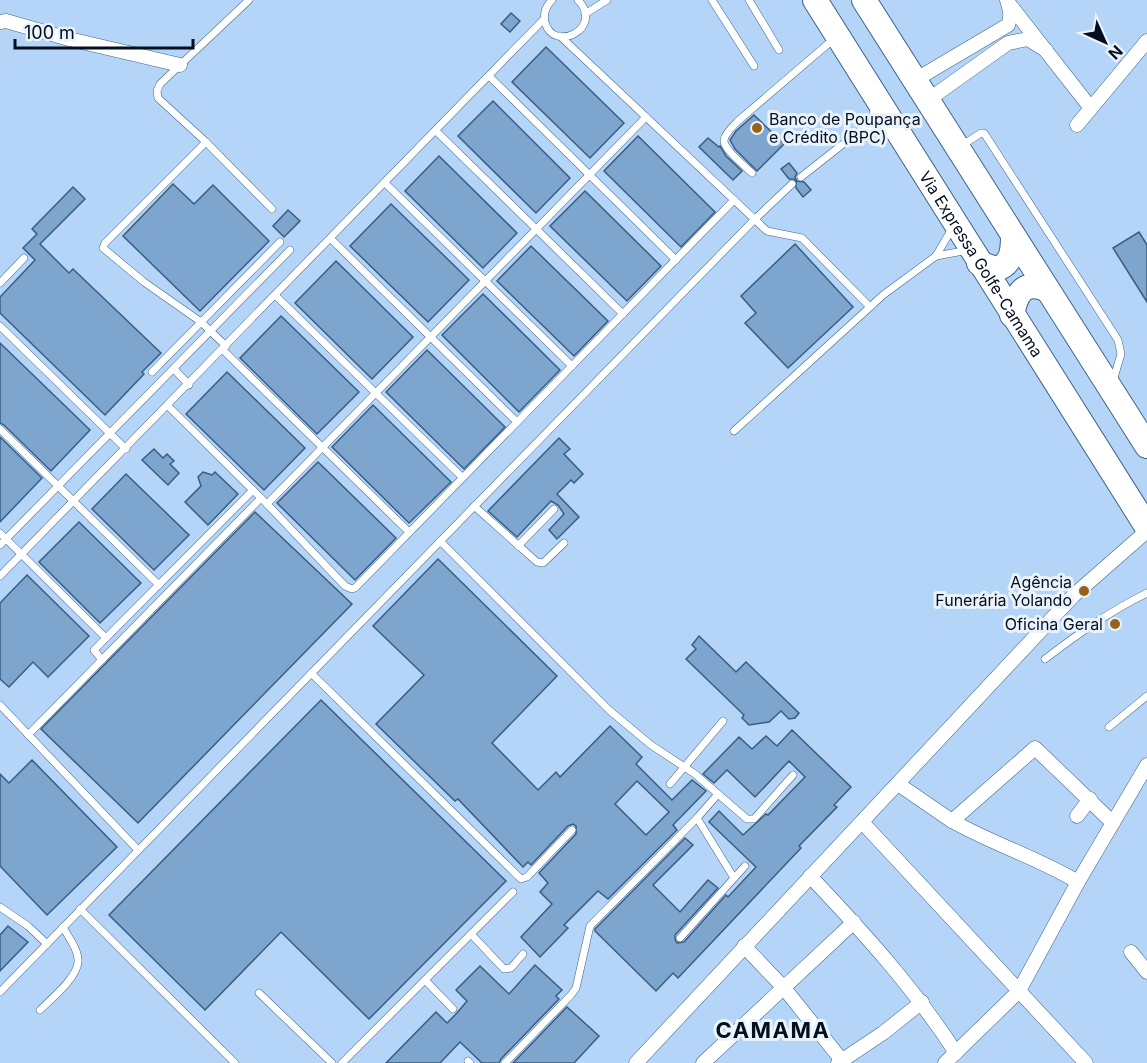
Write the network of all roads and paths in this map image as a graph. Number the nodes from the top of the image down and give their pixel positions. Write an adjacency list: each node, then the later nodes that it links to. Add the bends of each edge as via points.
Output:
1 (249, 0): 18 (lane)
2 (552, 0): 11 (lane)
3 (578, 0): 10 (lane)
4 (607, 0): 10 (lane)
5 (712, 0): 19 (lane)
6 (749, 0): 16 (lane)
7 (814, 0): 14 (highway, Via Expressa Golfe-Camama)
8 (864, 0): 21 (highway)
9 (1007, 1): 17 (street); 21 (street, via 1011,18 1008,25)
10 (585, 14): 13 (lane, via 576,33)
11 (544, 19): 13 (lane, via 551,32); 20 (lane)
12 (0, 22): 18 (street)
13 (560, 36): 25 (lane)
14 (837, 36): 22 (highway, Via Expressa Golfe-Camama); 32 (lane, via 728,133 725,147)
15 (1147, 41): 24 (street)
16 (779, 50)
17 (1046, 51): 23 (street, via 1028,39 1008,43); 24 (street)
18 (180, 65): 29 (lane, via 160,84 158,98)
19 (754, 66)
20 (489, 76): 27 (lane); 33 (lane)
21 (915, 80): 23 (highway)
22 (870, 90): 28 (lane, via 874,113); 31 (highway, Via Expressa Golfe-Camama)
23 (928, 100): 30 (highway)
24 (1090, 107): 26 (street)
25 (646, 117): 33 (lane); 37 (lane)
26 (1077, 125)
27 (436, 131): 35 (lane); 41 (lane)
28 (860, 133): 31 (lane, via 875,129 888,133); 34 (lane)
29 (206, 142): 38 (lane); 57 (lane, via 103,248)
30 (958, 147): 42 (highway); 66 (lane, via 981,133 986,136 1118,340 1121,354)
31 (909, 149): 40 (highway, Via Expressa Golfe-Camama)
32 (752, 173)
33 (589, 175): 41 (lane); 49 (lane)
34 (801, 177)
35 (385, 183): 43 (lane); 50 (lane)
36 (792, 184): 39 (lane)
37 (735, 200): 39 (lane); 49 (lane)
38 (272, 209)
39 (755, 219): 54 (lane, via 767,231 802,238); 81 (lane)
40 (955, 223): 46 (lane); 47 (highway, Via Expressa Golfe-Camama)
41 (536, 229): 50 (lane); 55 (lane)
42 (1013, 236): 47 (highway, via 1012,254 1006,265 996,269); 52 (highway)
43 (331, 239): 53 (lane); 60 (lane)
44 (280, 242): 57 (lane)
45 (290, 250): 59 (lane)
46 (936, 256): 47 (lane); 54 (lane)
47 (975, 257): 56 (highway, Via Expressa Golfe-Camama)
48 (24, 258): 51 (lane)
49 (676, 260): 55 (lane)
50 (485, 281): 60 (lane); 62 (lane)
51 (0, 283)
52 (1046, 289): 56 (highway, via 1026,287 1018,296); 66 (highway)
53 (276, 296): 61 (lane); 67 (lane)
54 (870, 307): 71 (lane)
55 (623, 314): 62 (lane)
56 (1012, 315): 83 (highway, Via Expressa Golfe-Camama)
57 (201, 322): 59 (lane); 64 (lane)
58 (0, 326): 72 (lane)
59 (211, 331): 61 (lane); 63 (lane)
60 (430, 337): 67 (lane); 69 (lane)
61 (225, 348): 65 (lane); 74 (lane)
62 (572, 366): 69 (lane)
63 (174, 369): 65 (lane); 72 (lane)
64 (152, 372)
65 (189, 385): 68 (lane)
66 (1111, 389): 73 (highway)
67 (376, 393): 74 (lane); 76 (lane)
68 (168, 406): 75 (lane); 78 (lane)
69 (517, 422): 76 (lane)
70 (0, 429): 77 (lane)
71 (734, 431)
72 (110, 434): 75 (lane); 77 (lane)
73 (1147, 446)
74 (322, 447): 80 (lane); 84 (lane)
75 (126, 449): 79 (lane)
76 (462, 477): 84 (lane)
77 (58, 486): 79 (lane); 86 (lane)
78 (253, 490): 80 (lane); 93 (lane)
79 (74, 501): 91 (lane); 93 (lane)
80 (264, 501): 84 (lane, via 352,589); 97 (lane)
81 (474, 506): 87 (lane); 90 (lane)
82 (554, 509): 90 (lane)
83 (1147, 529): 108 (street, via 1074,595)
84 (409, 532)
85 (0, 533): 86 (lane)
86 (6, 539): 89 (lane); 91 (lane)
87 (440, 541): 98 (lane); 105 (lane, via 609,710)
88 (564, 543): 90 (lane, via 543,563)
89 (0, 545)
90 (518, 546)
91 (21, 554): 92 (lane); 95 (lane)
92 (0, 576)
93 (159, 585): 95 (lane)
94 (1147, 593): 96 (lane, via 1117,608)
95 (106, 638): 97 (lane, via 93,651)
96 (1046, 659)
97 (102, 660): 103 (lane)
98 (312, 673): 116 (lane, via 521,879); 117 (lane)
99 (1147, 696): 102 (lane)
100 (0, 705): 103 (lane)
101 (723, 721): 105 (lane)
102 (1109, 727)
103 (28, 735): 117 (lane)
104 (1147, 765): 115 (street)
105 (685, 767): 107 (lane); 109 (lane)
106 (793, 775): 109 (lane, via 754,819 747,819)
107 (670, 784)
108 (898, 784): 113 (street); 114 (street)
109 (718, 794): 112 (lane)
110 (1090, 799): 111 (street); 113 (street, via 1035,748); 115 (street)
111 (1077, 816)
112 (697, 818): 120 (lane); 147 (lane, via 590,926 572,995)
113 (952, 821): 121 (street)
114 (862, 822): 119 (street); 136 (street)
115 (1113, 823): 121 (street)
116 (572, 830)
117 (138, 850): 124 (lane)
118 (745, 866): 120 (lane)
119 (810, 876): 125 (street); 130 (street)
120 (734, 878): 128 (lane)
121 (1078, 882): 136 (street)
122 (513, 892): 127 (lane)
123 (0, 907): 129 (lane)
124 (80, 909): 126 (lane); 144 (lane)
125 (854, 922): 135 (street); 139 (street)
126 (63, 927): 129 (lane); 141 (lane, via 78,962 74,973)
127 (471, 934): 132 (lane, via 504,969 511,968); 134 (lane)
128 (680, 938)
129 (47, 944): 137 (lane)
130 (744, 946): 135 (street); 148 (street)
131 (1131, 952): 133 (street)
132 (523, 954)
133 (1147, 972)
134 (424, 980): 140 (lane); 146 (lane)
135 (784, 988): 143 (street); 149 (street)
136 (1019, 991): 142 (street); 151 (street)
137 (0, 992)
138 (259, 993): 145 (lane)
139 (922, 1002): 142 (street); 143 (street)
140 (453, 1009)
141 (40, 1010)
142 (956, 1053): 150 (street)
143 (841, 1062)
144 (235, 1063)
145 (332, 1063)
146 (342, 1063)
147 (505, 1063)
148 (636, 1063)
149 (703, 1063)
150 (945, 1063)
151 (1086, 1063)

